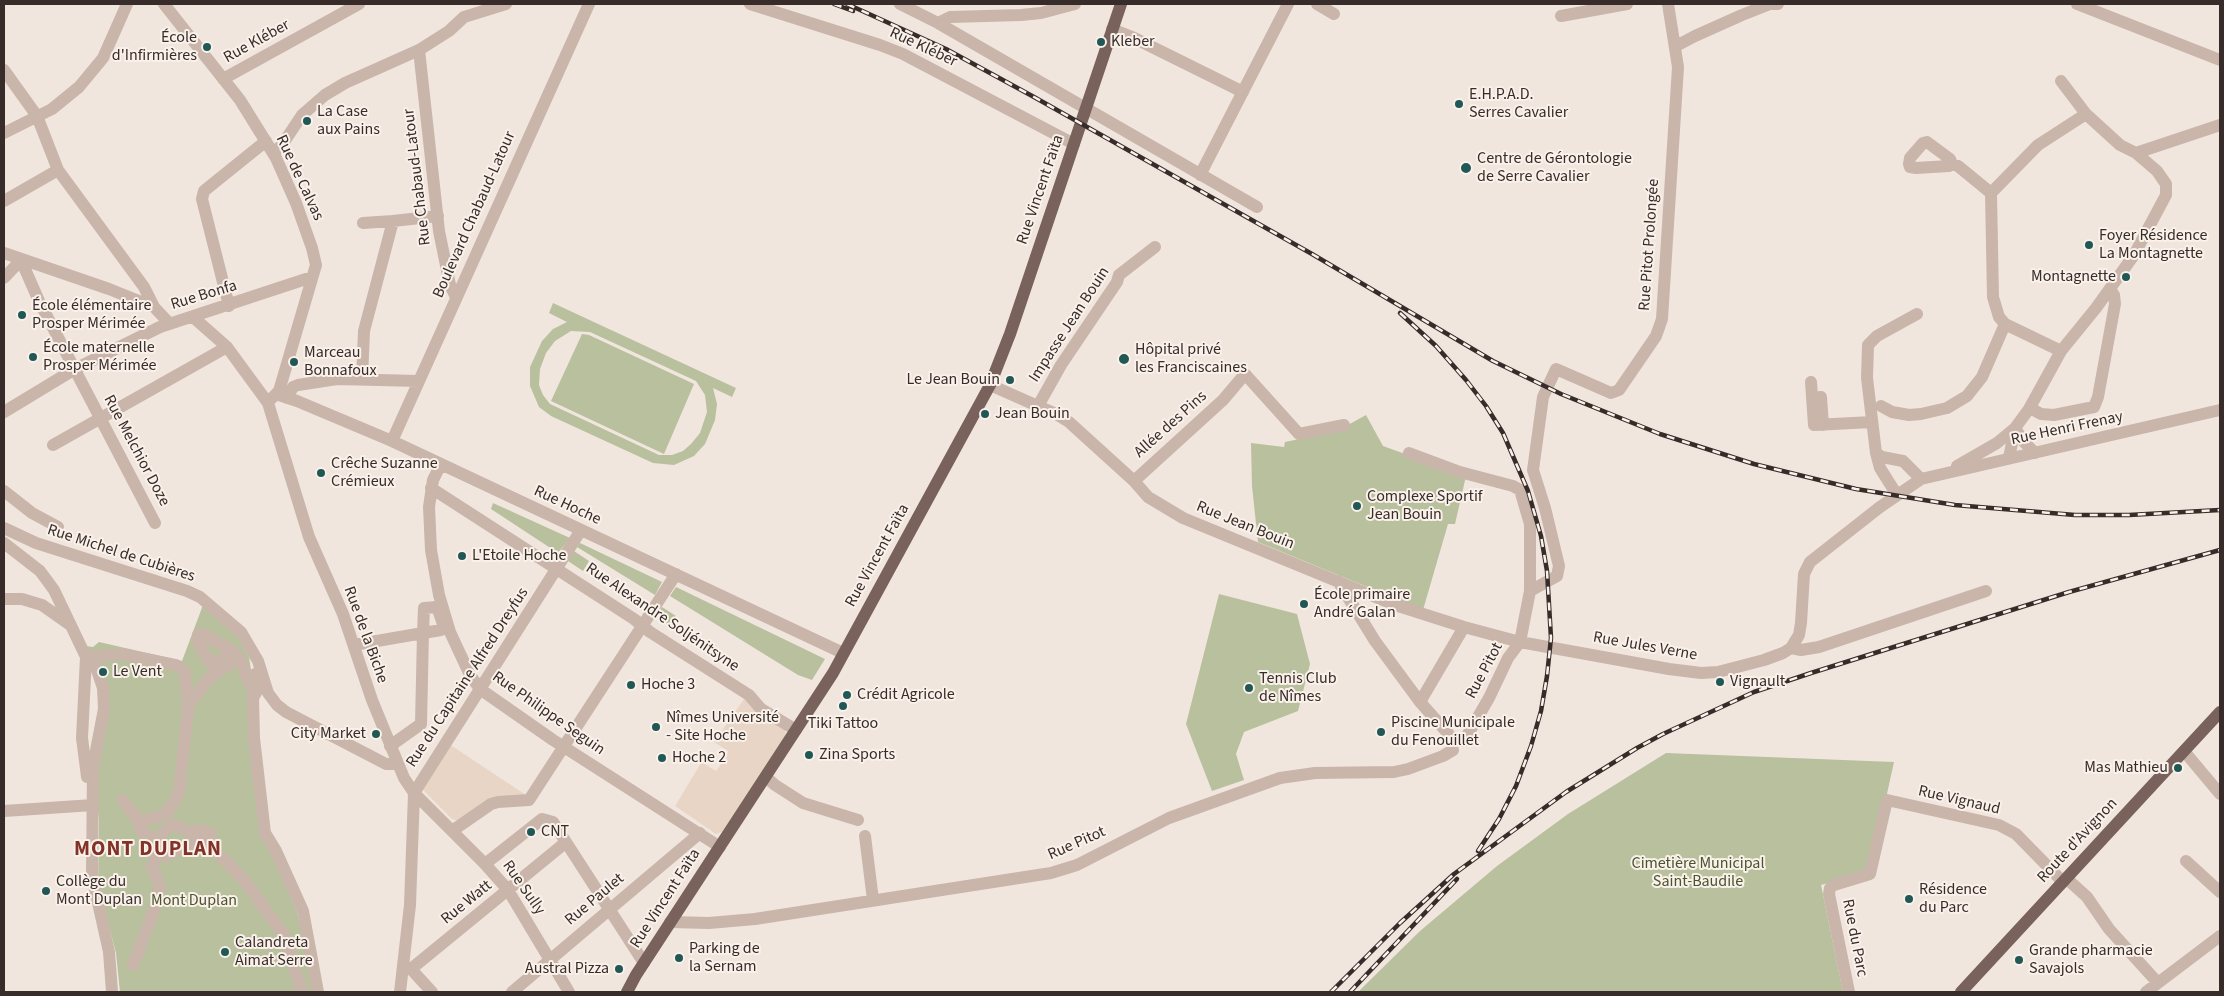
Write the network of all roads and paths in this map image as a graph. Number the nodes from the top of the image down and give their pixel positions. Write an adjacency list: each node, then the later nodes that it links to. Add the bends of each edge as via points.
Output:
1 (127, 4): 30 (street, via 103,58 79,87 52,109)
2 (164, 4): 25 (street, Rue de Calvas)
3 (359, 4): 25 (street, Rue Kléber)
4 (506, 4): 22 (street, via 464,17)
5 (589, 4): 51 (street, Boulevard Chabaud-Latour)
6 (750, 4): 33 (street, Rue Kléber, via 903,54)
7 (1075, 4): 19 (street, via 1028,14 950,17)
8 (1120, 4): 20 (main road, Rue Vincent Faïta)
9 (1288, 4): 27 (street)
10 (1317, 4): 17 (street)
11 (1627, 4): 18 (street)
12 (1668, 4): 21 (street)
13 (1778, 4): 21 (street, via 1742,15)
14 (2077, 4): 23 (street)
15 (903, 5): 16 (street)
16 (923, 9): 19 (street)
17 (1334, 14)
18 (1561, 16)
19 (938, 24): 28 (street)
20 (1112, 30): 27 (street); 28 (main road, Rue Vincent Faïta)
21 (1676, 46): 98 (street, Rue Pitot Prolongée, via 1678,67 1662,319 1656,336 1619,390 1611,392 1556,369 1552,377 1543,397 1532,470 1559,566 1557,576)
22 (419, 50): 34 (street, via 325,95 302,115 282,145); 42 (street, Rue Chabaud-Latour)
23 (2220, 60)
24 (4, 70): 30 (street)
25 (223, 80): 34 (street, Rue de Calvas)
26 (2060, 81): 29 (street)
27 (1243, 92): 38 (street)
28 (1084, 114): 33 (main road, Rue Vincent Faïta); 38 (street)
29 (2086, 114): 35 (street, via 2120,145); 39 (street, via 2038,145)
30 (37, 116): 32 (street); 37 (street)
31 (2220, 125): 35 (street)
32 (4, 133)
33 (1074, 144): 64 (main road, Rue Vincent Faïta)
34 (269, 147): 48 (street, Rue de Calvas, via 296,203 312,248 316,266); 52 (street, via 204,191 202,199)
35 (2136, 153): 50 (street, via 2157,171 2166,184 2166,195 2134,255)
36 (1952, 164): 39 (street)
37 (58, 170): 40 (street); 53 (street, via 144,287)
38 (1200, 175): 41 (street)
39 (1991, 193): 57 (street, via 1993,297 1999,317)
40 (4, 201)
41 (1257, 207)
42 (438, 216): 43 (street); 51 (street, Rue Chabaud-Latour, via 450,285)
43 (393, 221): 44 (street); 61 (street, via 364,331)
44 (363, 224)
45 (1155, 247): 66 (street, Impasse Jean Bouin, via 1119,275)
46 (4, 253): 47 (street)
47 (22, 260): 49 (street); 53 (street); 60 (street, Rue Melchior Doze, via 39,300)
48 (312, 277): 52 (street, Rue Bonfa); 65 (street, Rue de Calvas)
49 (4, 278)
50 (2110, 289): 59 (street); 68 (street, via 2114,304 2094,407 2054,415 2040,414)
51 (456, 297): 62 (street, Boulevard Chabaud-Latour)
52 (229, 306): 55 (street, Rue Bonfa)
53 (154, 307): 56 (street)
54 (1917, 314): 72 (street, via 1877,336 1868,345 1867,378)
55 (193, 317): 56 (street, Rue Bonfa); 58 (street, Rue de la Biche)
56 (170, 324): 60 (street, Rue Bonfa)
57 (2005, 324): 59 (street); 67 (street, via 1982,377 1967,396 1947,408 1921,414 1892,412)
58 (227, 347): 65 (street, Rue de la Biche); 71 (street)
59 (2060, 352): 68 (street)
60 (76, 369): 70 (street, Rue Bonfa); 71 (street, Rue Melchior Doze)
61 (362, 379): 62 (street); 65 (street, via 298,385)
62 (419, 381): 75 (street, Boulevard Chabaud-Latour)
63 (1811, 382): 72 (street, via 1814,425)
64 (990, 385): 66 (street, Rue Jean Bouin); 109 (main road, Rue Vincent Faïta)
65 (277, 396): 75 (street, Rue Hoche); 107 (street, Rue de la Biche, via 304,524)
66 (1038, 406): 85 (street, Rue Jean Bouin, via 1069,422)
67 (1881, 406)
68 (2030, 408): 74 (street)
69 (2220, 410): 80 (street, Rue Henri Frenay)
70 (4, 412)
71 (100, 419): 77 (street); 90 (street, Rue Melchior Doze)
72 (1872, 422): 79 (street)
73 (1344, 425): 85 (street, Allée des Pins, via 1299,434 1245,374 1223,400)
74 (2015, 428): 76 (street); 80 (street); 82 (street)
75 (392, 441): 83 (street, Rue Hoche)
76 (1997, 443): 82 (street); 84 (street)
77 (53, 445)
78 (1409, 453): 98 (street, via 1520,490 1530,524)
79 (1876, 453): 81 (street); 87 (street)
80 (2035, 453): 82 (street, Rue Henri Frenay)
81 (1894, 459): 86 (street, via 1903,461); 87 (street, via 1888,464)
82 (2004, 460): 84 (street, Rue Henri Frenay)
83 (441, 464): 88 (street, Rue Philippe Seguin); 93 (street, Rue Hoche)
84 (1946, 472): 86 (street, Rue Henri Frenay)
85 (1134, 481): 97 (street, Rue Jean Bouin, via 1148,497 1183,518)
86 (1917, 482): 87 (street, Rue Henri Frenay)
87 (1890, 484): 108 (street, Rue Henri Frenay, via 1880,507 1810,562 1804,574 1801,623)
88 (431, 488): 95 (street, Rue Alexandre Soljénitsyne); 104 (street, Rue Philippe Seguin, via 431,550)
89 (4, 491): 91 (street, via 32,513)
90 (155, 524)
91 (58, 527)
92 (4, 528): 111 (street, Rue Michel de Cubières, via 36,543 200,597 241,632)
93 (581, 530): 95 (street, Rue du Capitaine Alfred Dreyfus); 96 (street, Rue Hoche)
94 (4, 543): 101 (street, via 40,571 54,590)
95 (558, 568): 102 (street, Rue Alexandre Soljénitsyne); 112 (street, Rue du Capitaine Alfred Dreyfus)
96 (676, 574): 102 (street); 109 (street, Rue Hoche)
97 (1338, 581): 103 (street, Rue Jean Bouin, via 1395,605); 115 (street)
98 (1530, 591): 106 (street)
99 (1986, 591): 108 (street, via 1819,647)
100 (4, 600): 101 (street, via 22,599 42,605)
101 (71, 626): 110 (street)
102 (643, 626): 117 (street, Rue Alexandre Soljénitsyne, via 749,695 761,709); 120 (street)
103 (1464, 628): 106 (street, Rue Jean Bouin); 115 (street)
104 (450, 632): 105 (street); 112 (street, Rue Philippe Seguin)
105 (423, 635): 107 (street); 119 (street, via 421,724)
106 (1520, 642): 108 (street, Rue Jules Verne, via 1701,673 1764,660); 118 (street, Rue Pitot, via 1508,658 1489,698)
107 (354, 645): 119 (street, Rue de la Biche)
108 (1791, 648)
109 (842, 653): 117 (main road, Rue Vincent Faïta, via 833,673)
110 (86, 657): 114 (street, via 123,654 176,665 185,672); 124 (street, via 82,738 86,774); 124 (street, via 96,667 103,688 104,709 93,766)
111 (258, 661): 113 (street, via 253,666 258,688); 122 (street, Rue Michel de Cubières, via 268,693 286,712 386,764)
112 (480, 689): 120 (street, Rue Philippe Seguin); 125 (street, Rue du Capitaine Alfred Dreyfus)
113 (253, 698): 114 (street, via 242,663 234,652 202,634 198,635 198,641 209,662 227,660 229,665 213,674); 161 (street, via 254,738 265,833 303,911)
114 (189, 701): 131 (street, via 179,793 168,812)
115 (1420, 702): 118 (street)
116 (2220, 712): 121 (main road, Route d'Avignon)
117 (796, 730): 123 (main road, Rue Vincent Faïta)
118 (1457, 743): 147 (street, Rue Pitot, via 1435,759 1394,772 1315,773 1280,778 1169,818 1078,865 1051,874)
119 (390, 746): 122 (street, Rue de la Biche)
120 (564, 747): 135 (street, via 529,800 491,804); 136 (street, Rue Philippe Seguin)
121 (2184, 751): 126 (street); 144 (main road, Route d'Avignon)
122 (397, 764): 125 (street, Rue de la Biche)
123 (766, 777): 133 (street, via 802,803); 140 (main road, Rue Vincent Faïta)
124 (92, 790): 129 (street)
125 (414, 793): 135 (street, Rue Sully); 155 (street)
126 (2220, 794)
127 (123, 800): 132 (street)
128 (1887, 800): 144 (street, Rue Vignaud, via 1999,825 2016,834); 168 (street, Rue du Parc, via 1870,874 1830,888)
129 (93, 805): 130 (street); 154 (street, via 92,876)
130 (4, 811)
131 (161, 816): 132 (street); 134 (street)
132 (138, 820): 139 (street, via 142,832)
133 (858, 820)
134 (173, 824): 139 (street); 141 (street, via 189,832 200,830 210,833)
135 (452, 831): 143 (street, Rue Sully)
136 (700, 833): 140 (street, Rue Philippe Seguin); 148 (street, Rue Paulet)
137 (865, 836): 147 (street)
138 (565, 843): 143 (street, via 553,822 542,819); 145 (street, Rue Watt); 148 (street)
139 (157, 844): 141 (street, via 166,856 198,840); 153 (street, via 152,866 160,887)
140 (720, 847): 149 (main road, Rue Vincent Faïta)
141 (212, 850): 160 (street, via 244,880 284,935)
142 (2186, 861): 146 (street)
143 (485, 864): 145 (street, Rue Sully)
144 (2064, 880): 157 (street, Rue Vignaud, via 2087,897 2109,929); 169 (main road, Route d'Avignon)
145 (508, 890): 151 (street, Rue Sully); 155 (street, Rue Watt)
146 (2220, 892)
147 (873, 900): 149 (street, Rue Pitot, via 755,920 710,924)
148 (609, 909): 151 (street, Rue Paulet); 152 (street)
149 (670, 922): 152 (main road, Rue Vincent Faïta)
150 (2220, 936): 157 (street)
151 (550, 960): 164 (street, Rue Paulet); 165 (street, Rue Sully)
152 (644, 963): 156 (main road, Rue Vincent Faïta)
153 (133, 965)
154 (111, 968): 158 (street); 159 (street, via 120,970)
155 (407, 968): 162 (street); 163 (street)
156 (636, 975): 166 (main road, Rue Vincent Faïta); 167 (main road, Rue Vincent Faïta)
157 (2158, 984): 170 (street)
158 (112, 992)
159 (120, 992)
160 (302, 992)
161 (318, 992)
162 (400, 992)
163 (432, 992)
164 (512, 992)
165 (568, 992)
166 (618, 992)
167 (628, 992)
168 (1849, 992)
169 (1961, 992)
170 (2146, 992)

